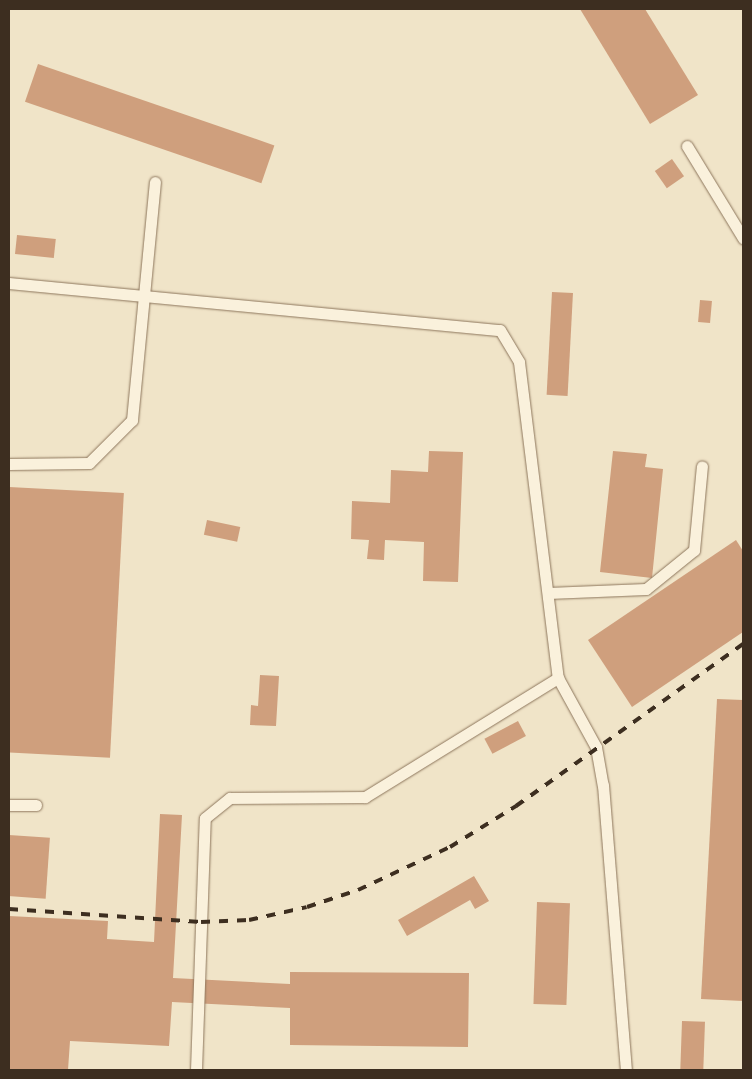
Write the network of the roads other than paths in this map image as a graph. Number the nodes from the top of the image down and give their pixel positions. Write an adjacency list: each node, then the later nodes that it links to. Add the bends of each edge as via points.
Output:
1 (687, 146): 3 (lane)
2 (155, 182): 5 (lane)
3 (743, 238)
4 (9, 283): 5 (lane)
5 (142, 293): 6 (lane, via 132,420 90,463); 8 (lane, via 500,330 520,362)
6 (9, 464)
7 (702, 466): 8 (lane, via 694,550 646,589)
8 (548, 593): 9 (lane)
9 (558, 678): 12 (lane, via 365,796 230,798 205,818); 13 (lane, via 596,747 603,785)
10 (9, 805): 11 (lane)
11 (36, 805)
12 (196, 1070)
13 (626, 1070)

